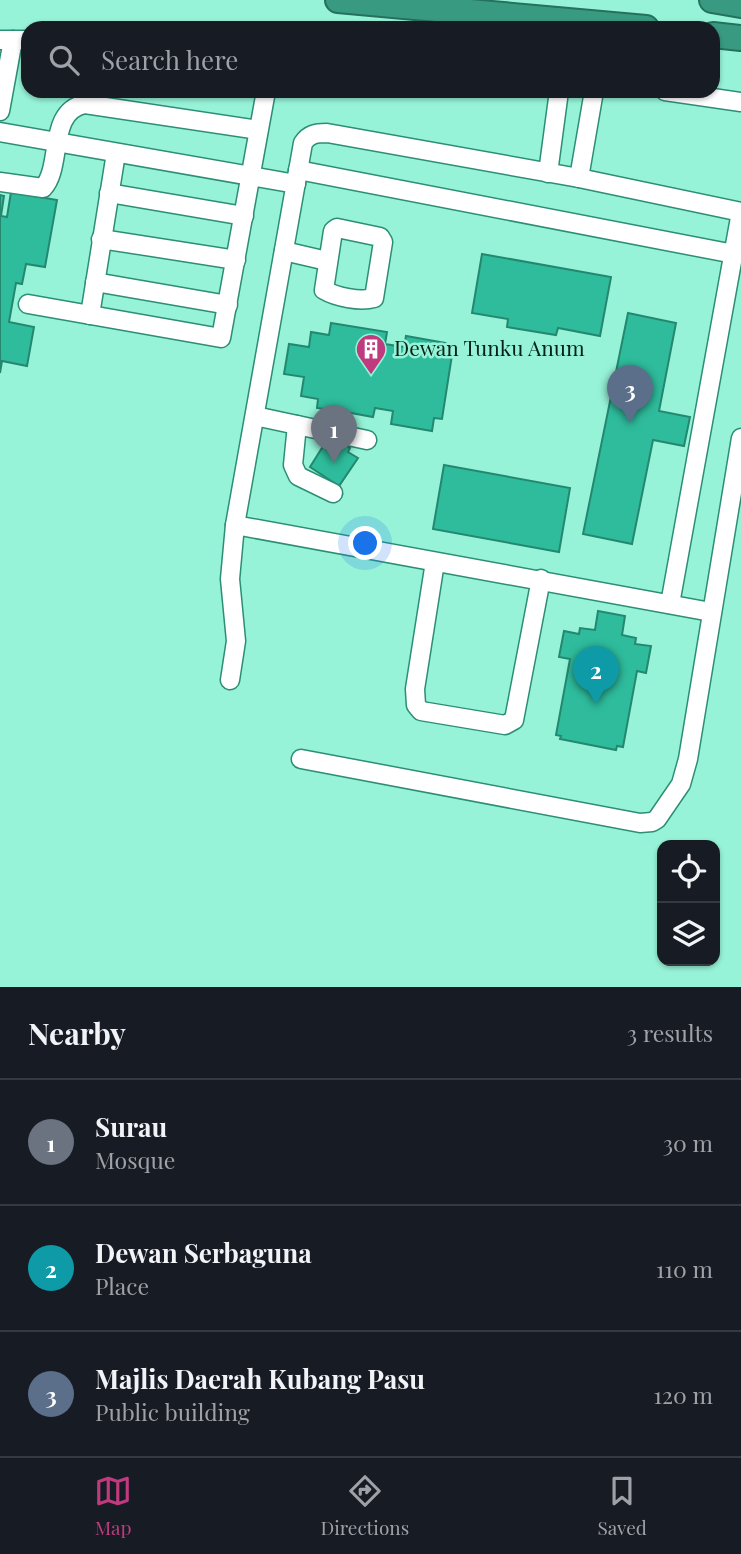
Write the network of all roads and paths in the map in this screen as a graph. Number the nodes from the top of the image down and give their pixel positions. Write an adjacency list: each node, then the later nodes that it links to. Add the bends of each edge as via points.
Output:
1 (338, 0): 4 (highway)
2 (712, 0): 3 (highway)
3 (741, 5)
4 (569, 21)
5 (720, 36): 6 (highway)
6 (741, 38)
7 (14, 40): 13 (street)
8 (265, 98): 14 (street)
9 (558, 98): 18 (street)
10 (593, 98): 21 (street)
11 (713, 98): 12 (street)
12 (741, 102)
13 (0, 111)
14 (258, 130): 16 (street, via 85,104 75,106 66,116); 19 (street)
15 (0, 132): 16 (street)
16 (57, 142): 17 (street); 22 (street, via 43,188)
17 (116, 153): 19 (street); 23 (street)
18 (548, 173): 20 (street, via 319,133 303,143); 21 (street)
19 (251, 177): 20 (street); 24 (street)
20 (297, 177): 26 (street); 27 (street)
21 (579, 178): 27 (street, via 741,212)
22 (0, 182)
23 (109, 193): 24 (street); 25 (street)
24 (244, 216): 28 (street)
25 (102, 239): 28 (street); 30 (street)
26 (284, 251): 29 (street); 34 (street)
27 (734, 254): 42 (street)
28 (236, 260): 32 (street)
29 (327, 261): 29 (street, via 332,231 337,228 380,237 374,298 324,290)
30 (95, 282): 32 (street); 33 (street)
31 (28, 304): 33 (street)
32 (228, 305): 33 (street, via 221,338)
33 (90, 315)
34 (255, 416): 35 (street); 39 (street)
35 (297, 425): 37 (street); 38 (street, via 293,465 298,476)
36 (741, 438): 43 (street)
37 (367, 440)
38 (333, 493)
39 (235, 525): 40 (street); 44 (street, via 230,579 236,640)
40 (435, 562): 41 (street); 41 (street, via 415,689 421,711 505,724 514,720)
41 (541, 579): 42 (street)
42 (670, 604): 43 (street)
43 (711, 612): 45 (street, via 685,770 663,813 652,822)
44 (230, 680)
45 (301, 759)

